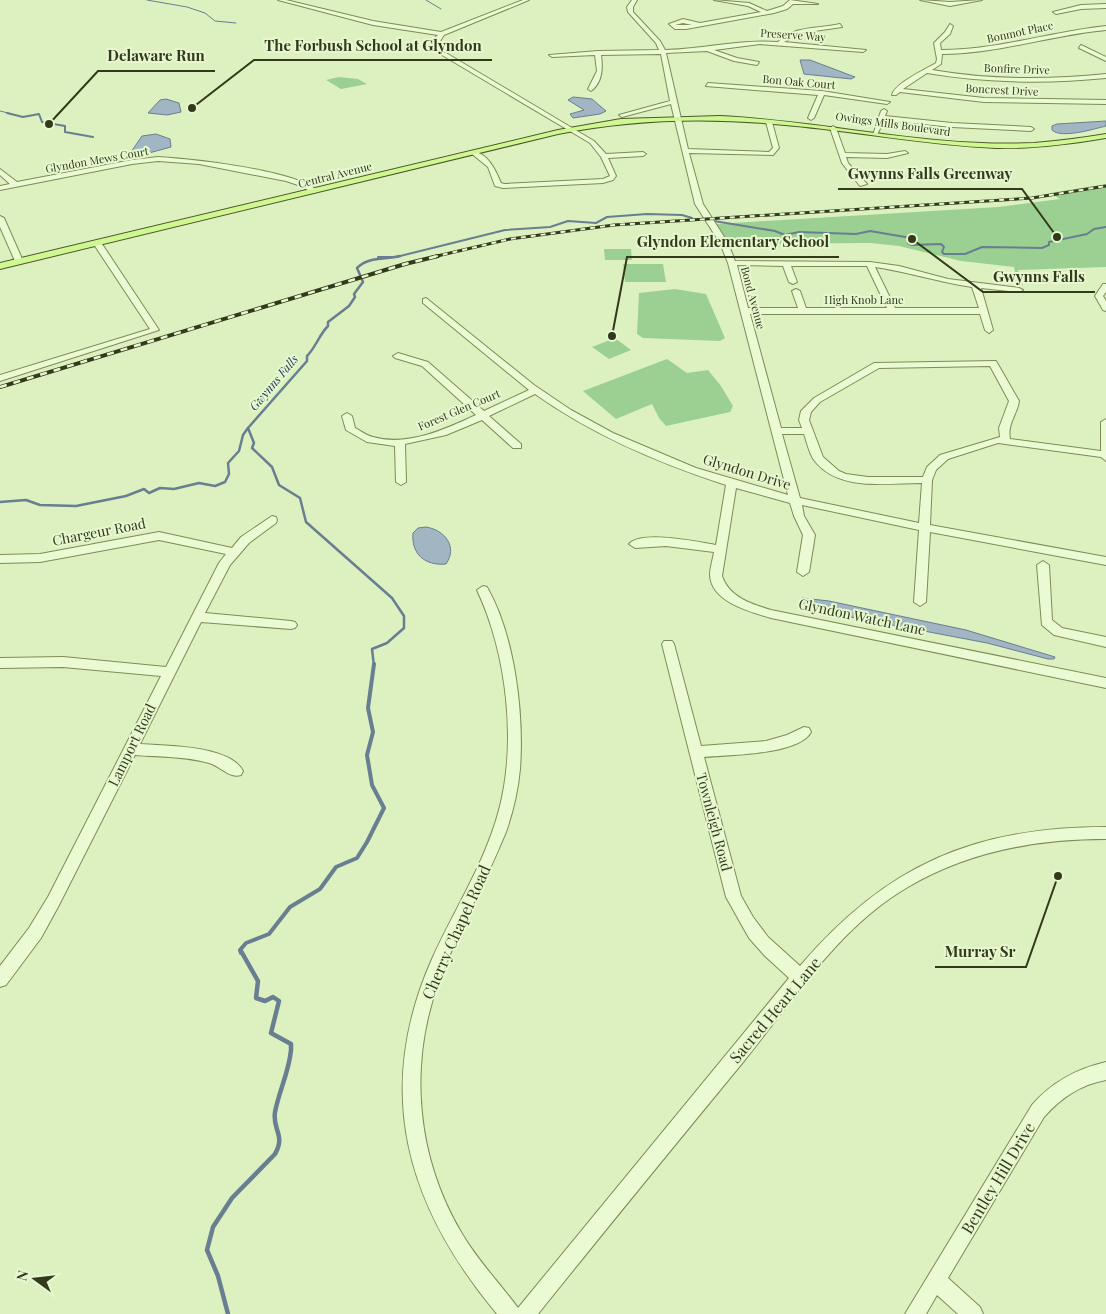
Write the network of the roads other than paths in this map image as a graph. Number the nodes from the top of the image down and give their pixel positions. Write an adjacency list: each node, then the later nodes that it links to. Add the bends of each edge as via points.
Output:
1 (280, 0): 16 (street, via 373,23)
2 (527, 0): 16 (street)
3 (634, 0): 22 (street, Bond Avenue, via 631,12)
4 (716, 0): 11 (street, via 748,5)
5 (922, 0): 6 (street, via 950,4)
6 (980, 0)
7 (793, 1): 8 (street); 11 (street, via 786,7)
8 (815, 4)
9 (1106, 6): 10 (street)
10 (1056, 12)
11 (766, 13): 12 (street)
12 (700, 25)
13 (840, 26): 17 (street, via 793,34)
14 (950, 26): 23 (street, via 948,33 937,43)
15 (1105, 29): 23 (street, Bonmot Place, via 1070,32 976,52)
16 (442, 34): 19 (street, via 436,40)
17 (780, 43): 20 (street, Preserve Way, via 748,43); 21 (street, Preserve Way)
18 (1081, 47): 27 (street)
19 (435, 48)
20 (709, 50): 22 (street, Preserve Way); 28 (street, via 736,60)
21 (863, 50)
22 (663, 52): 24 (street, Preserve Way); 35 (street, Bond Avenue)
23 (938, 52): 29 (street, via 939,62)
24 (598, 53): 26 (street, Preserve Way); 32 (street, via 600,71)
25 (444, 54): 43 (street)
26 (552, 55)
27 (1106, 59)
28 (757, 63)
29 (928, 70): 30 (street, Bonfire Drive, via 1002,79 1063,80); 33 (street)
30 (1106, 76)
31 (708, 85): 34 (street, Bon Oak Court)
32 (591, 89)
33 (897, 90): 36 (street); 37 (street, Boncrest Drive, via 984,100)
34 (822, 93): 36 (street, Bon Oak Court); 40 (street)
35 (673, 102): 38 (street); 39 (street, Bond Avenue)
36 (887, 102): 41 (street)
37 (1106, 102)
38 (622, 115)
39 (677, 118): 42 (main road, Owings Mills Boulevard); 43 (main road, Central Avenue); 48 (street, Bond Avenue)
40 (811, 118)
41 (882, 118): 45 (street); 46 (street)
42 (769, 122): 44 (main road, Owings Mills Boulevard); 48 (street, via 776,148 771,154)
43 (572, 128): 49 (main road, Central Avenue); 53 (street, via 592,142)
44 (833, 128): 46 (main road, Owings Mills Boulevard); 52 (street)
45 (1031, 129)
46 (875, 134): 47 (main road, Owings Mills Boulevard, via 999,146 1063,143)
47 (1106, 136)
48 (685, 151): 63 (street, Bond Avenue, via 701,209 724,243)
49 (474, 153): 53 (street, via 491,166 498,184 506,186 608,180 612,176); 58 (main road, Central Avenue)
50 (643, 154): 53 (street)
51 (905, 154): 52 (street)
52 (843, 155): 55 (street, via 848,168)
53 (604, 156)
54 (0, 171): 56 (street)
55 (863, 184)
56 (16, 185): 57 (street, Glyndon Mews Court); 58 (street, Glyndon Mews Court, via 132,162 169,159 287,179)
57 (0, 188)
58 (314, 191): 60 (main road, Central Avenue)
59 (0, 218): 61 (street)
60 (97, 243): 61 (main road, Central Avenue); 77 (street, via 155,330)
61 (19, 261): 65 (main road, Central Avenue)
62 (786, 263): 63 (street); 64 (street); 72 (street)
63 (732, 264): 71 (street, Bond Avenue)
64 (870, 264): 66 (street); 73 (street)
65 (0, 266)
66 (976, 285): 68 (street); 74 (street)
67 (1106, 286): 70 (street, via 1099,296)
68 (1019, 290)
69 (426, 301): 78 (street, Glyndon Drive)
70 (1106, 308)
71 (745, 311): 72 (street, High Knob Lane); 83 (street, Bond Avenue)
72 (803, 311): 73 (street, High Knob Lane)
73 (892, 311): 74 (street, High Knob Lane)
74 (983, 311): 75 (street)
75 (989, 330)
76 (398, 356): 79 (street, via 425,364)
77 (0, 378)
78 (534, 390): 79 (street, Forest Glen Court); 90 (street, Glyndon Drive, via 615,438)
79 (483, 414): 85 (street, Forest Glen Court, via 420,440); 86 (street)
80 (347, 416): 85 (street, Forest Glen Court, via 351,430 362,438)
81 (1106, 422): 87 (street)
82 (807, 431): 83 (street); 84 (street, via 804,415 809,405 877,365 993,363 1014,401 1003,427); 88 (street, via 822,464 844,477)
83 (778, 432): 91 (street, Bond Avenue)
84 (1006, 440): 87 (street); 88 (street, via 989,441 944,457 931,469)
85 (400, 444): 89 (street)
86 (517, 446)
87 (1106, 457)
88 (927, 480): 93 (street)
89 (401, 482)
90 (731, 485): 91 (street, Glyndon Drive); 95 (street, Glyndon Watch Lane)
91 (796, 502): 93 (street, Glyndon Drive); 100 (street, Bond Avenue, via 801,522 809,535)
92 (272, 520): 96 (street, Lamport Road)
93 (925, 527): 98 (street, Glyndon Drive); 102 (street)
94 (635, 544): 95 (street, via 653,540)
95 (719, 549): 109 (street, Glyndon Watch Lane, via 716,576 719,585 734,600 756,611)
96 (232, 552): 97 (street, Chargeur Road, via 159,536 40,558); 103 (street, Lamport Road)
97 (0, 560)
98 (1106, 561)
99 (1043, 565): 105 (street, via 1046,622 1058,632)
100 (803, 572)
101 (483, 590): 119 (street, Cherry Chapel Road, via 505,652 514,715 514,769 491,854 434,976 416,1029 411,1100 422,1166 434,1198 470,1266)
102 (920, 602)
103 (197, 617): 104 (street); 108 (street, Lamport Road)
104 (291, 625)
105 (1106, 642)
106 (668, 644): 112 (street, Townleigh Road)
107 (0, 663): 108 (street, via 63,662)
108 (169, 672): 111 (street, Lamport Road)
109 (1106, 683)
110 (804, 732): 112 (street, via 779,744)
111 (131, 749): 113 (street, via 208,756 229,764); 116 (street, Lamport Road, via 53,902 35,933)
112 (696, 752): 115 (street, Townleigh Road, via 734,897 744,919 757,938)
113 (236, 771)
114 (1106, 833): 115 (street, Sacred Heart Lane, via 1060,834 1000,843 923,871 862,912)
115 (801, 977): 120 (street, Sacred Heart Lane)
116 (0, 979)
117 (1106, 1071): 118 (street, Bentley Hill Drive, via 1062,1086 1038,1111)
118 (936, 1280): 121 (street, Bentley Hill Drive); 122 (street)
119 (510, 1314)
120 (525, 1314)
121 (916, 1314)
122 (973, 1314)

